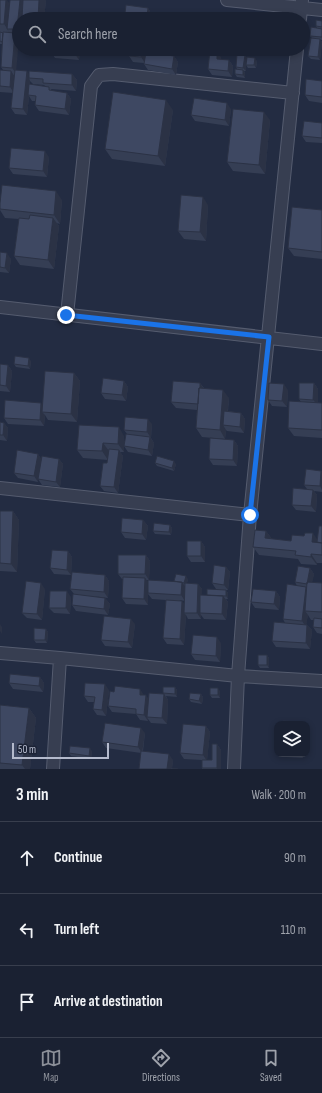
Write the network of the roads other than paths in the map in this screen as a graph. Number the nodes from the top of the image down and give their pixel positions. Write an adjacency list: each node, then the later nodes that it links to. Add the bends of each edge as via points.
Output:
1 (227, 0): 2 (street)
2 (302, 9): 3 (street)
3 (322, 10)
4 (297, 56): 5 (street)
5 (293, 93): 7 (street, via 113,74 99,75 91,86); 8 (street)
6 (0, 307): 7 (street)
7 (66, 315): 8 (street)
8 (269, 337): 9 (street); 11 (street)
9 (322, 344)
10 (0, 488): 11 (street)
11 (250, 515): 14 (street)
12 (0, 653): 13 (street)
13 (60, 658): 14 (street); 16 (street)
14 (238, 676): 15 (street); 17 (street)
15 (322, 680)
16 (53, 769)
17 (234, 769)

